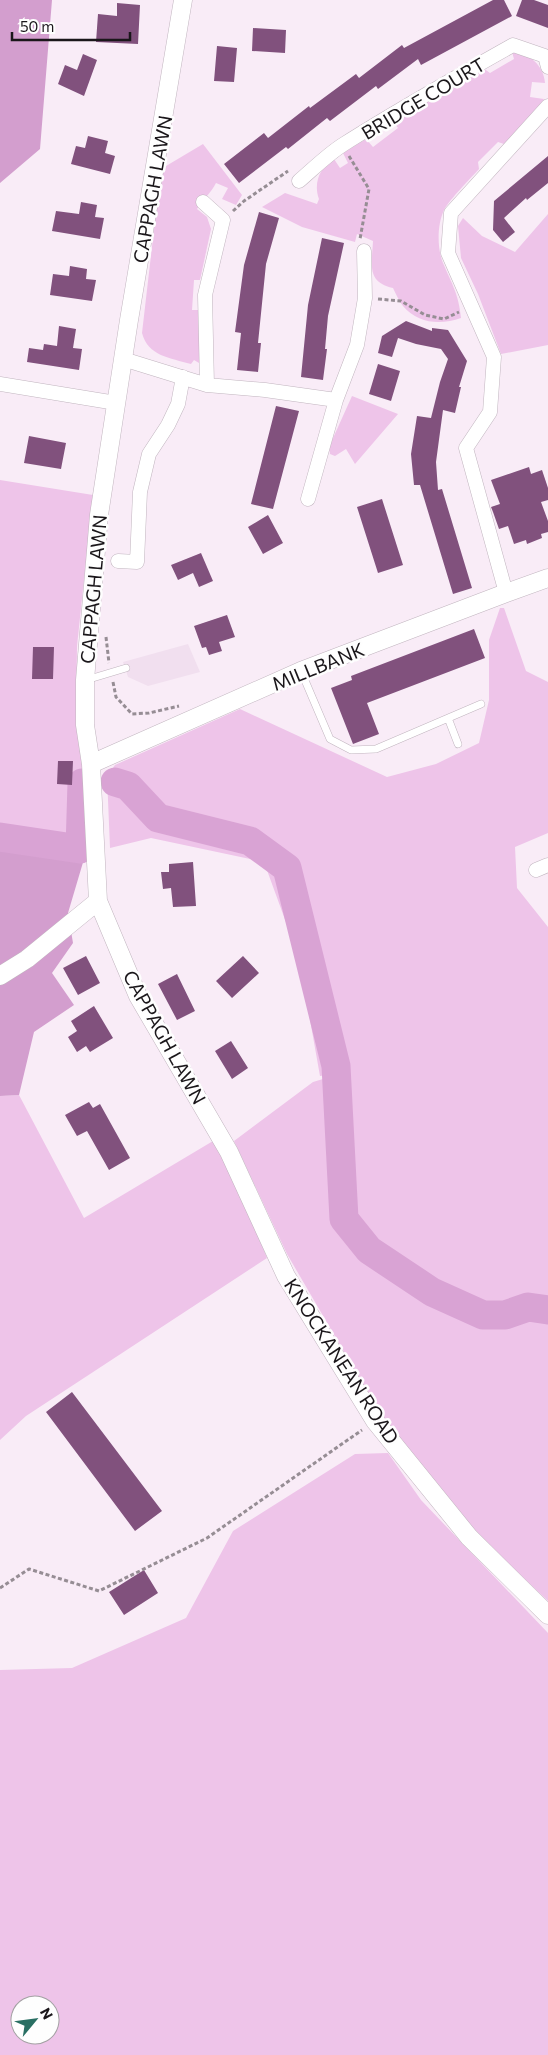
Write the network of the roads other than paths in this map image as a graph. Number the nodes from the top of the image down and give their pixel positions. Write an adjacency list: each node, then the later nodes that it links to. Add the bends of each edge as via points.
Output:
1 (183, 0): 7 (street, CAPPAGH LAWN)
2 (548, 67): 4 (street, BRIDGE COURT, via 545,56 513,45 388,115)
3 (548, 106): 16 (street, via 451,213 448,254 494,357 490,412 466,448)
4 (299, 180)
5 (203, 202): 10 (street, via 223,220 205,295)
6 (364, 251): 11 (street, via 365,298 357,346)
7 (123, 358): 8 (street); 12 (street, CAPPAGH LAWN)
8 (183, 377): 10 (street); 14 (street, via 178,404 149,454 140,492 137,562)
9 (0, 384): 12 (street)
10 (207, 385): 11 (street)
11 (336, 400): 13 (street)
12 (116, 403): 19 (street, CAPPAGH LAWN, via 99,515)
13 (308, 499)
14 (118, 561)
15 (548, 578): 16 (street, MILLBANK)
16 (506, 592): 18 (street, MILLBANK)
17 (126, 668): 19 (lane)
18 (301, 671): 21 (lane, via 330,739 351,750 376,749); 23 (street, MILLBANK)
19 (85, 680): 23 (street, CAPPAGH LAWN, via 85,725)
20 (481, 704): 21 (lane)
21 (448, 718): 22 (lane)
22 (458, 744)
23 (92, 764): 24 (street, CAPPAGH LAWN)
24 (98, 901): 25 (street, via 28,959); 26 (street, CAPPAGH LAWN, via 138,996)
25 (0, 976)
26 (229, 1152): 27 (street, KNOCKANEAN ROAD, via 286,1276 375,1421 469,1537)
27 (548, 1615)

